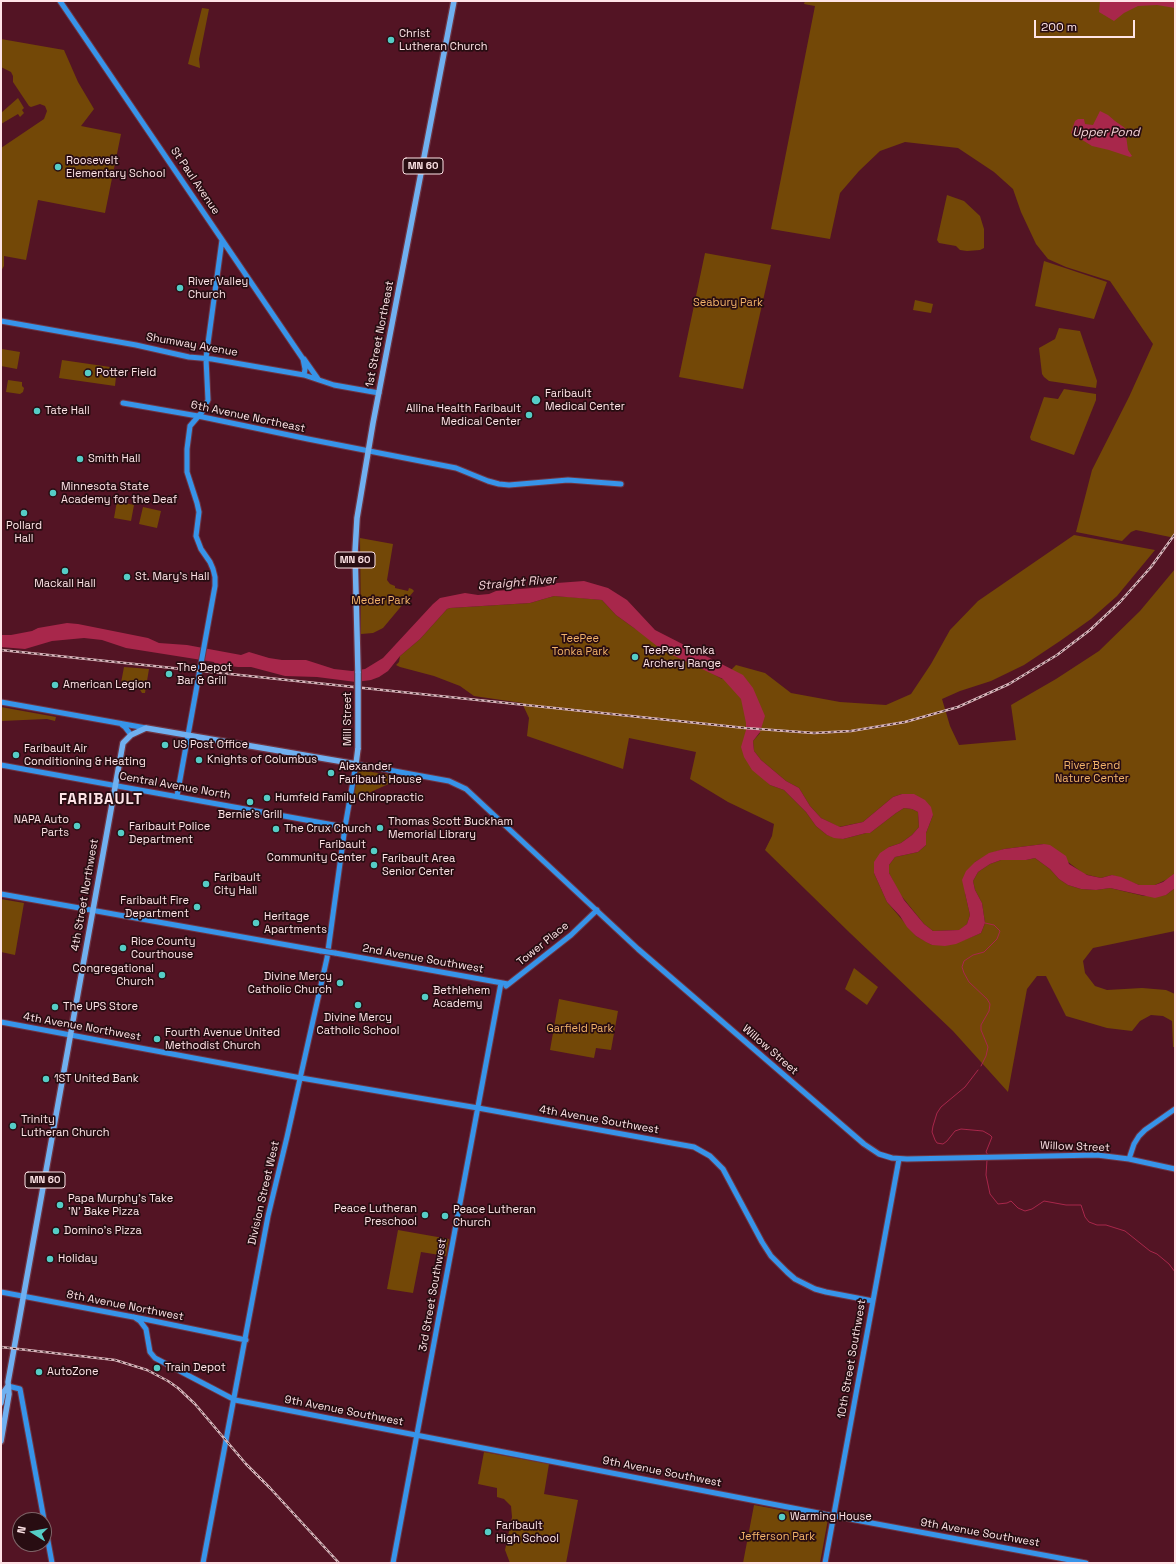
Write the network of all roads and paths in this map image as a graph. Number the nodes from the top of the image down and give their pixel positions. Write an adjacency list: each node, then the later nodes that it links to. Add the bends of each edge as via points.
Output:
1 (60, 1): 3 (street, St Paul Avenue)
2 (454, 1): 9 (main road, 1st Street Northeast / MN 60)
3 (222, 240): 5 (street); 6 (street, St Paul Avenue)
4 (1, 321): 5 (street, Shumway Avenue, via 189,357)
5 (206, 358): 7 (street, Shumway Avenue); 11 (street, via 208,400)
6 (303, 359): 7 (street); 8 (street, St Paul Avenue)
7 (304, 375): 8 (street, Shumway Avenue)
8 (318, 379): 9 (street, Shumway Avenue, via 334,385)
9 (379, 393): 12 (main road, 1st Street Northeast / MN 60)
10 (123, 403): 11 (street, 6th Avenue Northeast)
11 (198, 416): 12 (street, 6th Avenue Northeast); 19 (street, via 188,432 187,472 198,503 196,536 216,578)
12 (368, 451): 13 (street, 6th Avenue Northeast, via 456,468 499,484 568,480); 14 (main road, 1st Street Northeast / MN 60, via 356,530)
13 (621, 484)
14 (358, 673): 20 (main road, Mill Street / MN 60, bridge)
15 (1, 702): 16 (street)
16 (118, 722): 17 (street); 18 (street)
17 (146, 728): 18 (main road); 19 (main road)
18 (131, 735): 22 (main road, MN 60, via 121,749)
19 (188, 736): 20 (main road); 23 (street)
20 (356, 764): 24 (street, Division Street West); 27 (street, Willow Street, via 449,781 466,789)
21 (1, 765): 22 (street, Central Avenue North)
22 (115, 785): 23 (street, Central Avenue North); 26 (main road, 4th Street Northwest / MN 60)
23 (177, 796): 24 (street, Central Avenue North)
24 (345, 828): 33 (street, Division Street West, via 327,958)
25 (1, 894): 26 (street, 2nd Avenue Southwest)
26 (93, 910): 28 (street, 2nd Avenue Southwest, bridge); 32 (main road, 4th Street Northwest / MN 60)
27 (597, 910): 29 (street, Tower Place, via 566,939); 36 (street, Willow Street, via 638,949 864,1144 879,1154)
28 (502, 983): 29 (street, 2nd Avenue Southwest); 30 (street, 3rd Street Southwest)
29 (508, 984): 30 (street, Tower Place)
30 (500, 991): 34 (street, 3rd Street Southwest)
31 (1, 1022): 32 (street, 4th Avenue Northwest)
32 (71, 1035): 33 (street, 4th Avenue Northwest); 40 (main road, 4th Street Northwest / MN 60)
33 (301, 1078): 34 (street, 4th Avenue Southwest); 45 (street, Division Street West, via 268,1216)
34 (478, 1108): 41 (street, 4th Avenue Southwest, via 694,1147 710,1156 723,1169 762,1242 778,1264 805,1284 826,1292); 49 (street, 3rd Street Southwest)
35 (1175, 1109): 37 (street, via 1142,1133 1134,1144)
36 (899, 1159): 37 (street, Willow Street, via 1088,1155); 41 (street, 10th Street Southwest)
37 (1129, 1159): 38 (street, Willow Street)
38 (1175, 1169)
39 (1, 1292): 40 (street, 8th Avenue Northwest)
40 (24, 1296): 42 (street, 8th Avenue Northwest); 46 (main road, 4th Street Northwest / MN 60)
41 (873, 1301): 51 (street, 10th Street Southwest)
42 (134, 1317): 43 (street, 8th Avenue Northwest); 44 (street, via 144,1326)
43 (148, 1321): 44 (street); 45 (street, 8th Avenue Northwest)
44 (147, 1336): 47 (street, 9th Avenue Southwest, via 150,1352 155,1358)
45 (246, 1340): 47 (street, Division Street West)
46 (8, 1386): 48 (main road, MN 60); 50 (main road, MN 60, via 9,1394); 52 (street, via 20,1389)
47 (235, 1400): 49 (street, 9th Avenue Southwest); 53 (street, Division Street West)
48 (1, 1403)
49 (418, 1435): 51 (street, 9th Avenue Southwest); 54 (street, 3rd Street Southwest)
50 (1, 1441)
51 (834, 1516): 55 (street, 10th Street Southwest); 56 (street, 9th Avenue Southwest)
52 (52, 1563)
53 (203, 1563)
54 (393, 1563)
55 (825, 1563)
56 (1086, 1563)

